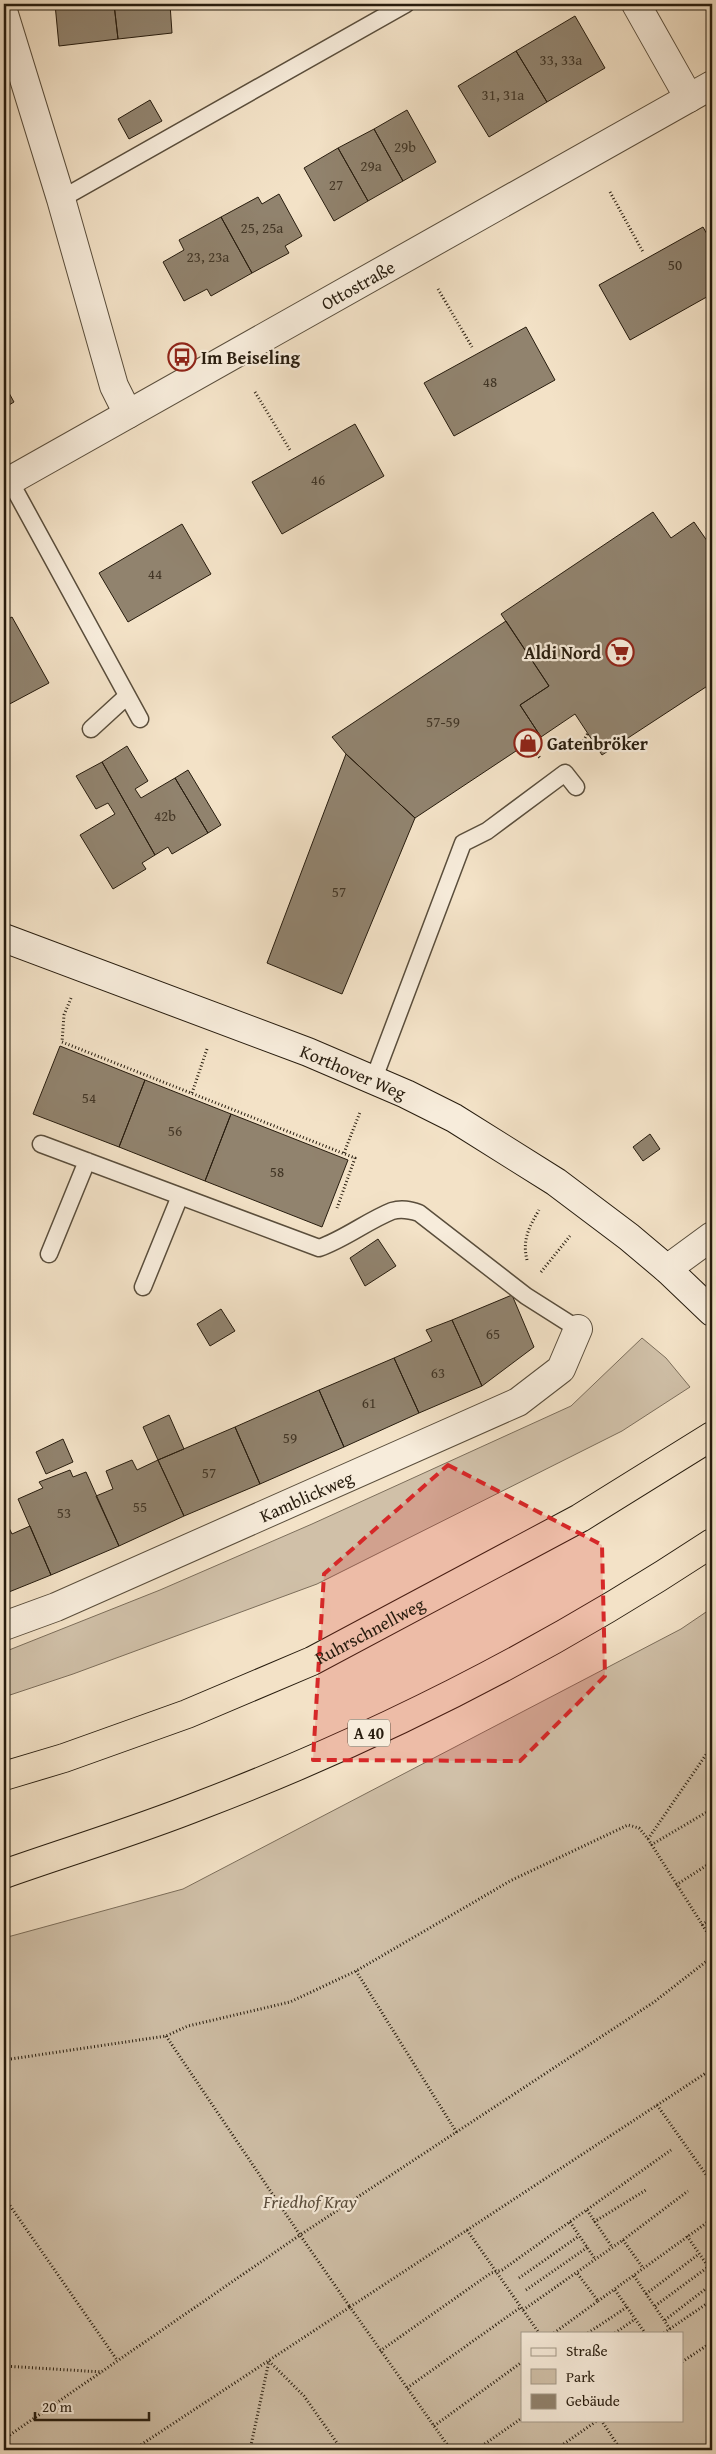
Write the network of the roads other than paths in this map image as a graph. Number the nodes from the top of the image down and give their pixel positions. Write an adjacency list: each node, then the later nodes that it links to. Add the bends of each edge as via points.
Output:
1 (406, 4): 5 (lane)
2 (636, 4): 4 (street)
3 (4, 14): 5 (street)
4 (701, 91): 6 (street, Ottostraße)
5 (62, 199): 6 (street, via 114,386)
6 (128, 414): 7 (street, Ottostraße)
7 (7, 483): 8 (lane)
8 (127, 696): 9 (lane); 10 (lane)
9 (140, 719)
10 (91, 729)
11 (576, 787): 13 (lane, via 565,772 487,832 463,843)
12 (4, 938): 13 (street, Korthover Weg, via 308,1052)
13 (373, 1081): 19 (street, Korthover Weg, via 406,1094 487,1137 556,1182)
14 (41, 1144): 15 (lane)
15 (87, 1161): 16 (lane); 18 (lane)
16 (180, 1196): 20 (lane); 22 (lane, via 319,1248 335,1243 393,1211 407,1209 419,1213 526,1296)
17 (712, 1236): 19 (street)
18 (49, 1254)
19 (667, 1269): 21 (street, Korthover Weg)
20 (143, 1287)
21 (704, 1304)
22 (578, 1329): 25 (street, Kamblickweg, via 561,1369 518,1402 56,1607)
23 (712, 1436): 26 (highway, Ruhrschnellweg, via 580,1518 312,1662 187,1714)
24 (712, 1543): 27 (highway, A 40, via 603,1611 485,1676 347,1744 201,1806)
25 (4, 1626)
26 (4, 1776)
27 (4, 1874)

